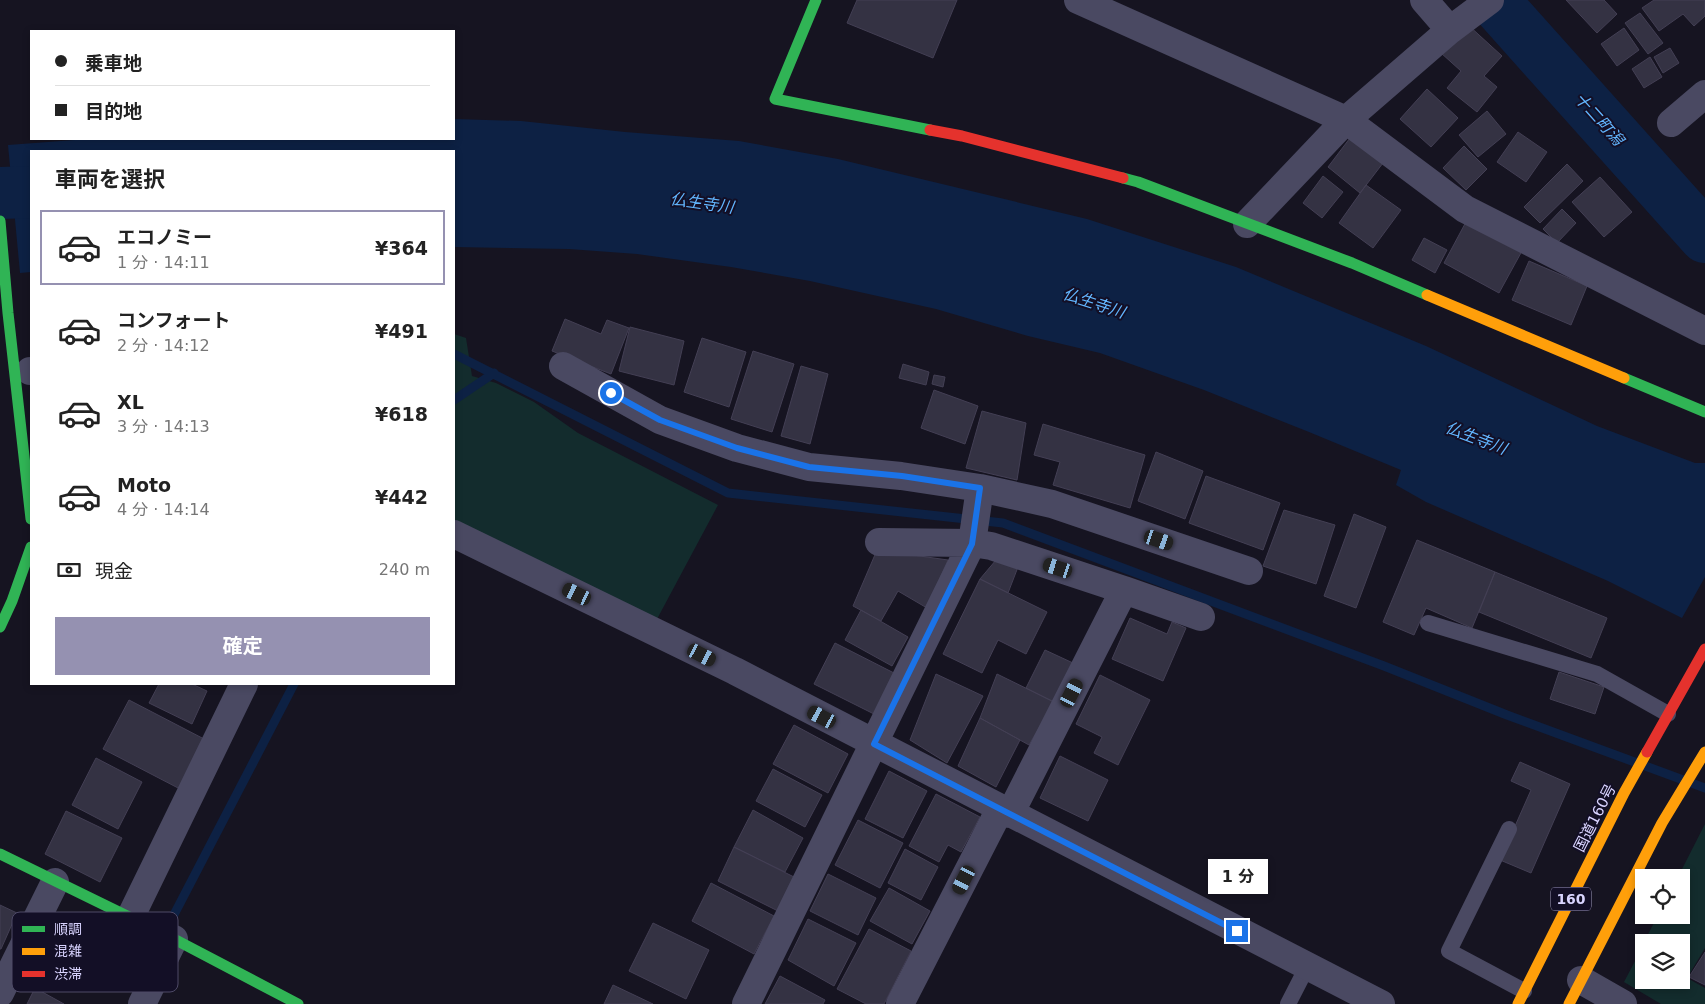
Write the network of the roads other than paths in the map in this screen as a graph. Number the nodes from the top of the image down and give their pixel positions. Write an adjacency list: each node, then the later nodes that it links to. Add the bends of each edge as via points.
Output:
1 (816, 0): 10 (main road, via 774,100 962,136 1138,182)
2 (1078, 0): 7 (street)
3 (1424, 0): 5 (street)
4 (1490, 0): 5 (street)
5 (1450, 30): 7 (street)
6 (1705, 94): 8 (street)
7 (1346, 120): 10 (street); 11 (street, via 1465,209)
8 (1671, 123)
9 (0, 221): 15 (main road)
10 (1247, 224): 13 (main road, via 1352,263)
11 (1705, 331)
12 (563, 366): 14 (street, via 660,420 737,448 809,467)
13 (1705, 412)
14 (980, 488): 18 (street); 20 (street, via 1052,504)
15 (30, 510)
16 (455, 534): 28 (street, via 664,636)
17 (879, 542): 18 (street)
18 (972, 544): 21 (street, via 991,546); 28 (street)
19 (30, 550): 24 (main road)
20 (1249, 571)
21 (1124, 590): 22 (street); 30 (street)
22 (1201, 617)
23 (1428, 623): 27 (lane, via 1597,674)
24 (0, 627)
25 (1705, 649): 27 (main road, 国道160号 / 160)
26 (244, 685): 36 (street)
27 (1668, 714): 43 (main road, 国道160号 / 160, via 1624,793)
28 (874, 744): 30 (street); 46 (street)
29 (1705, 752): 40 (main road, via 1662,823)
30 (1005, 812): 38 (street); 47 (street)
31 (1509, 829): 43 (lane, via 1449,951)
32 (0, 854): 33 (main road)
33 (55, 882): 34 (street); 35 (main road)
34 (40, 912)
35 (118, 912)
36 (133, 912)
37 (178, 941): 45 (main road)
38 (1307, 967): 48 (lane); 49 (street)
39 (12, 969): 42 (street)
40 (1581, 980): 50 (main road); 51 (street)
41 (148, 992): 44 (street)
42 (0, 993)
43 (1521, 998)
44 (142, 1004)
45 (298, 1004)
46 (746, 1004)
47 (900, 1004)
48 (1288, 1004)
49 (1381, 1004)
50 (1569, 1004)
51 (1623, 1004)

